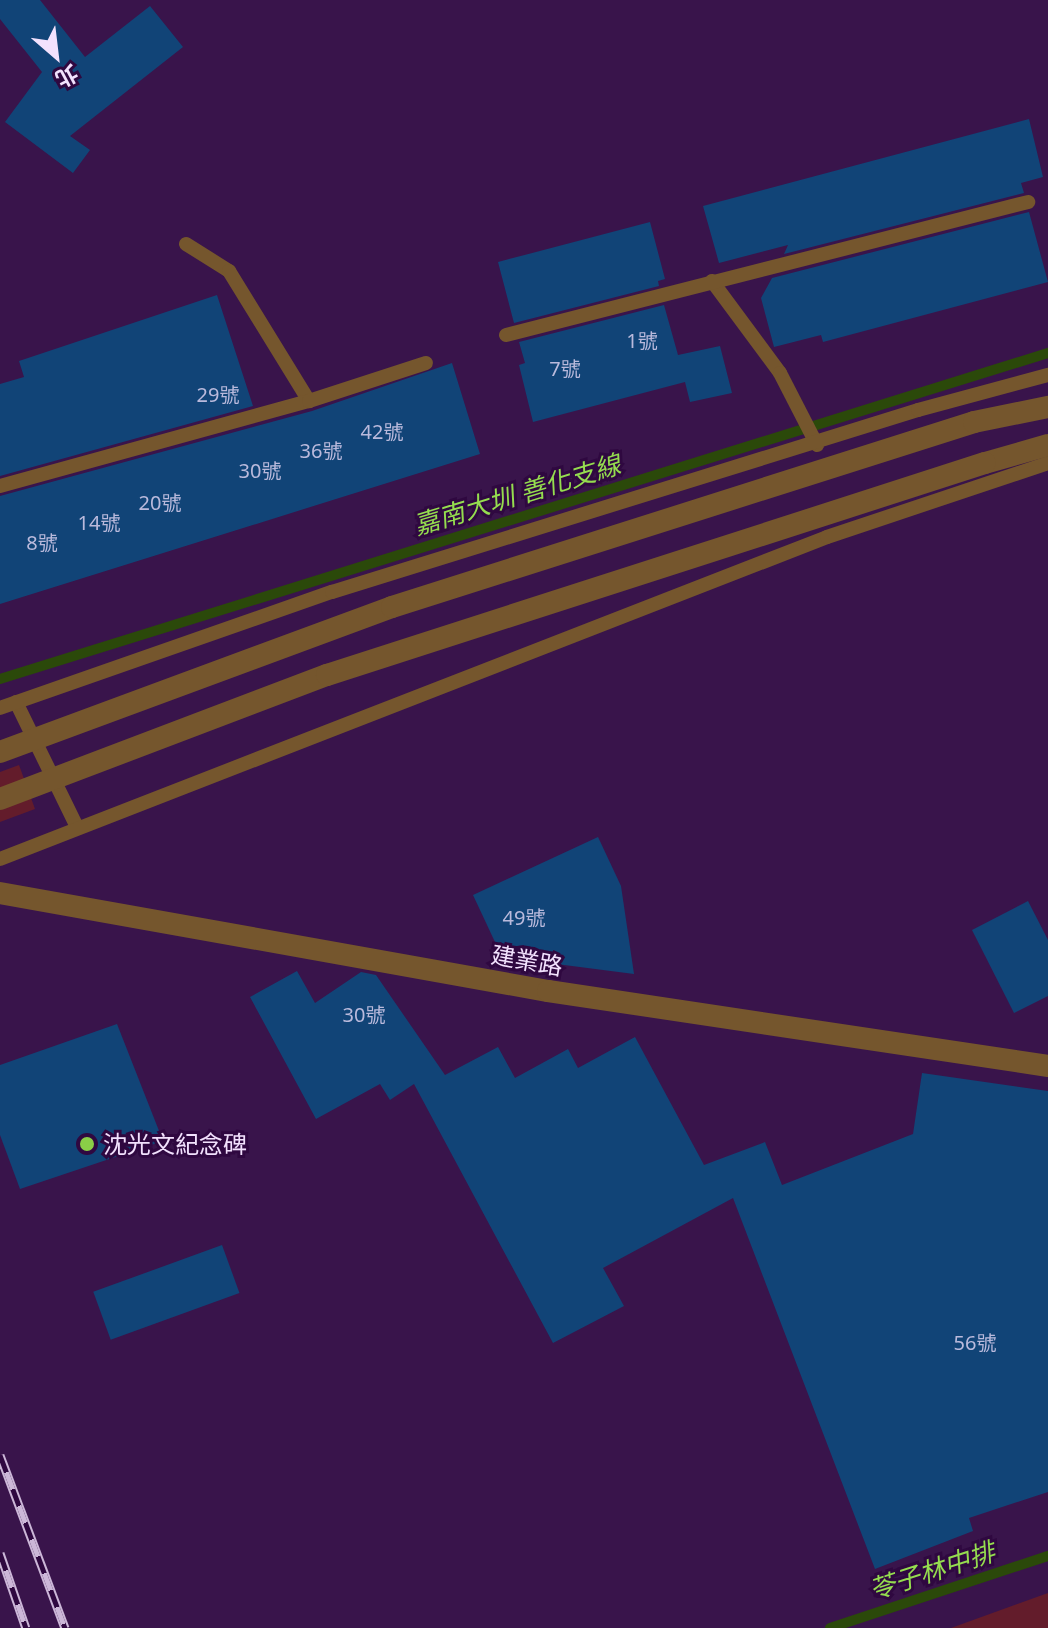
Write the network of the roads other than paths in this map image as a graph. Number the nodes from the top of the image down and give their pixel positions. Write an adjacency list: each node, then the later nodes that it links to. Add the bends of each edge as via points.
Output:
1 (1028, 202): 3 (lane)
2 (186, 244): 7 (lane, via 229,271)
3 (712, 281): 4 (lane); 9 (lane, via 808,419)
4 (506, 335)
5 (426, 363): 7 (lane)
6 (1048, 375): 9 (lane, via 918,410)
7 (309, 401): 12 (lane)
8 (1048, 407): 15 (street, bridge, via 974,422 392,607)
9 (817, 445): 13 (lane, via 332,592)
10 (1048, 445): 16 (street, bridge, via 327,675)
11 (1048, 463): 17 (lane, via 827,537)
12 (0, 486)
13 (16, 702): 14 (lane); 17 (lane)
14 (0, 708)
15 (0, 752)
16 (0, 799)
17 (77, 827): 18 (lane)
18 (0, 859)
19 (0, 893): 20 (street, 建業路, via 548,991)
20 (1048, 1066)

